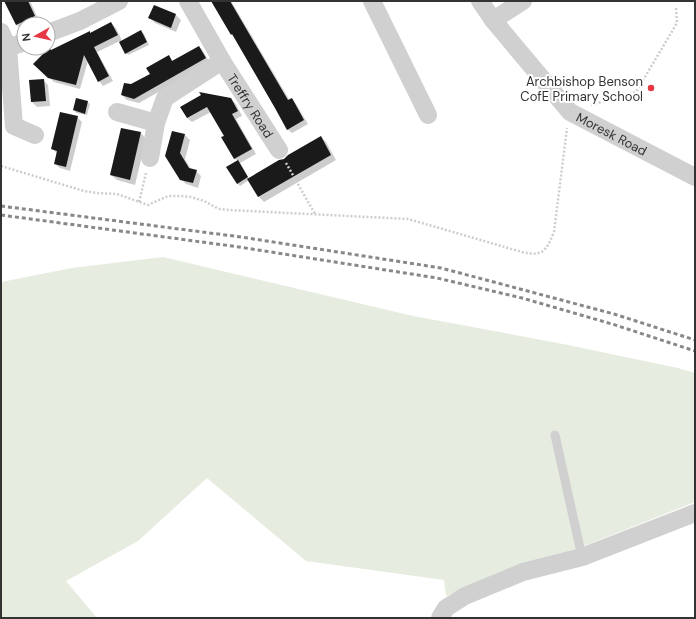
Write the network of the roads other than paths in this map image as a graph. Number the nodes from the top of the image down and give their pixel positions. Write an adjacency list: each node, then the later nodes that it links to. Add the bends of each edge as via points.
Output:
1 (119, 1): 7 (street)
2 (188, 1): 10 (street, Treffry Road)
3 (372, 1): 12 (street)
4 (480, 1): 6 (street, Moresk Road)
5 (522, 1): 6 (street)
6 (493, 20): 18 (street, Moresk Road, via 570,112)
7 (56, 30)
8 (1, 32): 9 (street)
9 (16, 45): 14 (street)
10 (222, 61): 13 (street, Treffry Road, via 165,98); 16 (street, Treffry Road)
11 (117, 112): 13 (street)
12 (428, 115)
13 (156, 123): 17 (street, Treffry Road)
14 (8, 128): 15 (street)
15 (35, 135)
16 (279, 150)
17 (150, 158)
18 (695, 177)
19 (555, 435): 21 (lane)
20 (695, 512): 21 (street)
21 (582, 557): 22 (street, via 523,572 465,596 446,608)
22 (440, 618)

